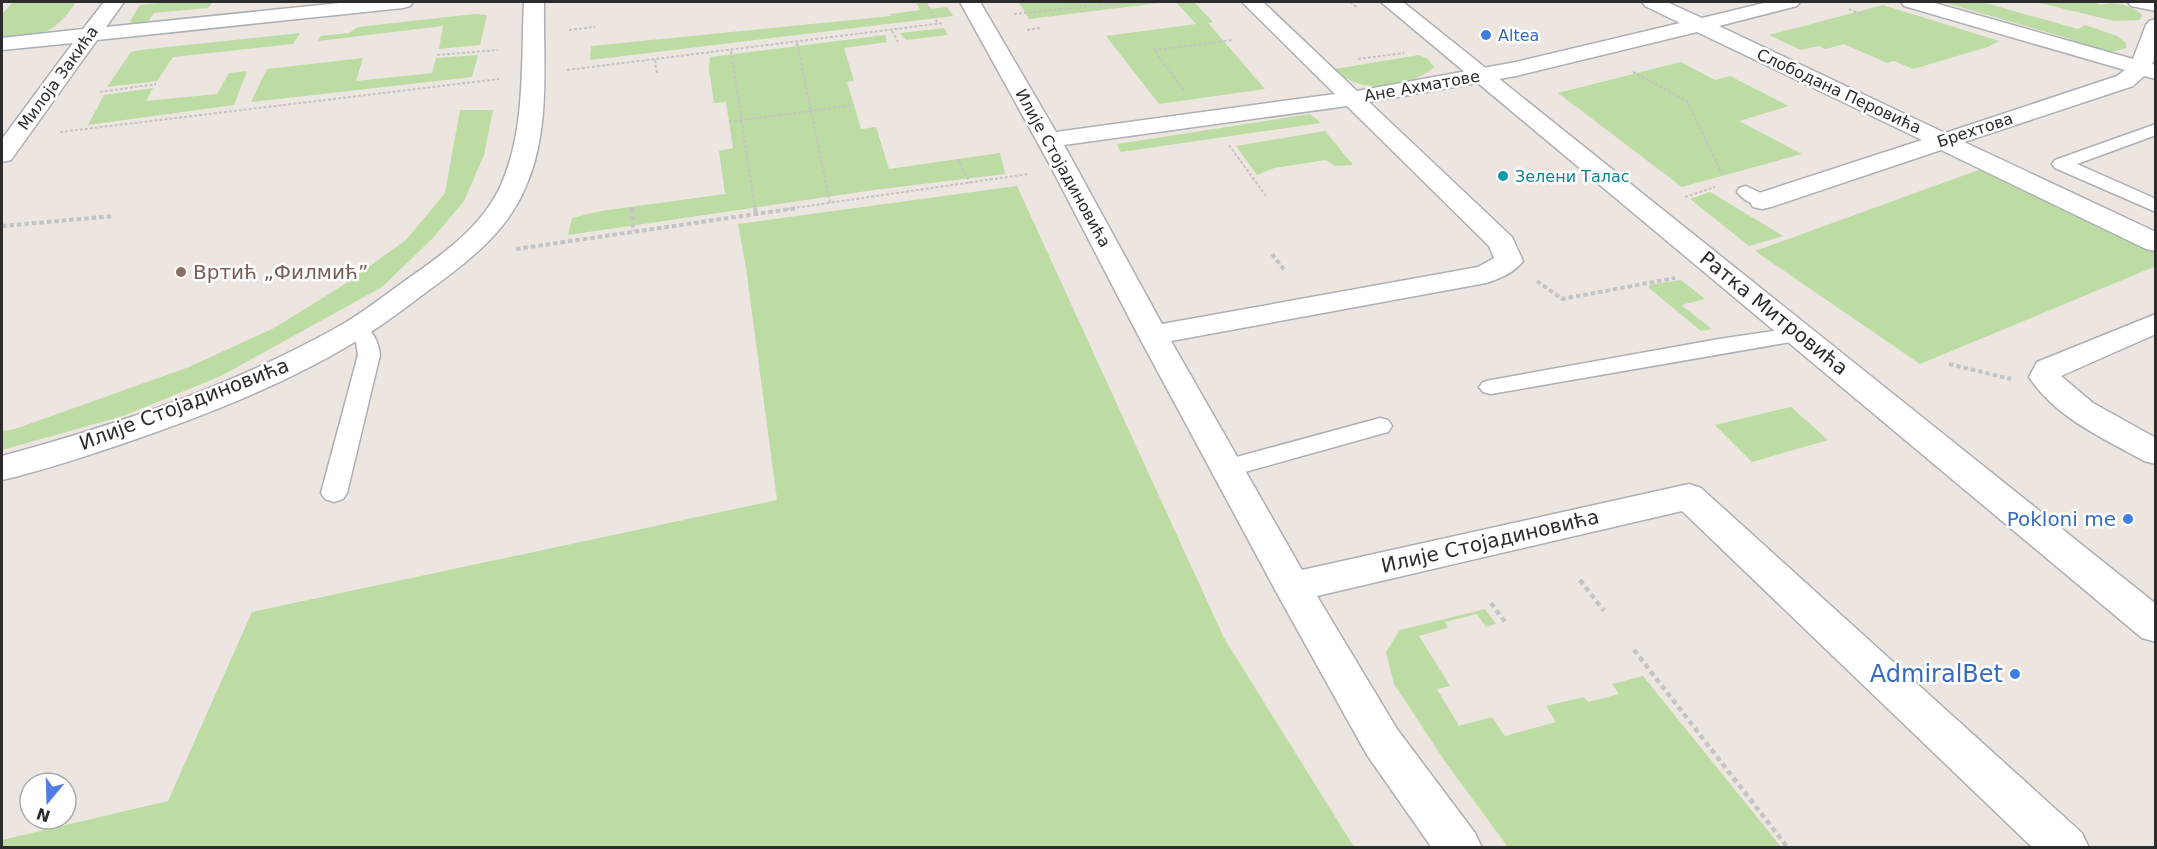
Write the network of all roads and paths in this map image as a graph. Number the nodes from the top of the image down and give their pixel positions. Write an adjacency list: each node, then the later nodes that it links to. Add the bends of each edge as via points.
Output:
1 (114, 2): 26 (street, Милоја Закића)
2 (403, 2): 26 (street)
3 (534, 2): 72 (street, Илије Стојадиновића, via 533,75 525,151 513,186 491,222)
4 (926, 2): 20 (path)
5 (970, 2): 53 (street, Илије Стојадиновића)
6 (1130, 2): 16 (path)
7 (1252, 2): 46 (street)
8 (1350, 2): 17 (path)
9 (1391, 2): 40 (street, Ратка Митровића)
10 (1652, 2): 21 (street, Слободана Перовића)
11 (1790, 2): 21 (street, Ане Ахматове)
12 (1911, 2): 37 (street)
13 (2138, 2): 14 (street)
14 (2156, 5)
15 (1850, 9): 18 (path)
16 (1008, 15)
17 (1365, 15)
18 (1865, 15)
19 (951, 22): 20 (path)
20 (938, 24): 25 (path)
21 (1699, 24): 40 (street, Ане Ахматове); 54 (street, Слободана Перовића)
22 (2156, 25): 37 (street)
23 (1040, 28): 24 (path)
24 (1027, 30)
25 (892, 31): 28 (path); 29 (path)
26 (91, 35): 30 (street); 55 (street, Милоја Закића)
27 (1233, 40): 45 (path, via 1154,50)
28 (898, 42)
29 (796, 43): 33 (path); 48 (path)
30 (2, 44)
31 (1403, 49): 36 (path, via 1406,52)
32 (482, 51): 34 (path)
33 (731, 51): 35 (path); 50 (path)
34 (437, 55)
35 (655, 60): 38 (path); 39 (path)
36 (1351, 60)
37 (2148, 70): 54 (street, Брехтова)
38 (565, 71)
39 (657, 75)
40 (1482, 75): 46 (street, Ане Ахматове); 78 (street, Ратка Митровића)
41 (507, 78): 55 (path)
42 (1648, 79): 59 (path, via 1687,101)
43 (156, 84): 44 (path)
44 (100, 92)
45 (1187, 95)
46 (1353, 99): 49 (street, Ане Ахматове); 79 (street, via 1502,243 1509,261 1486,274)
47 (854, 105): 48 (path)
48 (810, 111): 50 (path); 63 (path)
49 (1210, 119): 53 (street, Ане Ахматове); 60 (path)
50 (742, 121): 51 (path); 66 (path)
51 (729, 122)
52 (2156, 129): 64 (lane, via 2061,164)
53 (1049, 140): 57 (street, Илије Стојадиновића)
54 (1943, 140): 61 (street, Брехтова); 70 (street, Слободана Перовића)
55 (8, 147)
56 (958, 159): 58 (path)
57 (1064, 168): 58 (path); 79 (street, Илије Стојадиновића)
58 (970, 183): 63 (path)
59 (1727, 183): 61 (path); 62 (path)
60 (1266, 196)
61 (1754, 197)
62 (1677, 199)
63 (830, 203): 66 (path)
64 (2156, 206)
65 (632, 207): 69 (path)
66 (756, 213): 69 (path)
67 (114, 216): 68 (path)
68 (2, 226)
69 (633, 231): 72 (path)
70 (2156, 243)
71 (1272, 254): 73 (path)
72 (457, 257): 77 (street, Илије Стојадиновића)
73 (1285, 272)
74 (1678, 277): 75 (path)
75 (1562, 299)
76 (2156, 323): 82 (street, via 2048,369 2045,377)
77 (354, 329): 85 (street, Илије Стојадиновића, via 317,350 197,403); 87 (lane, via 368,340 369,355)
78 (1800, 334): 81 (lane); 93 (street, Ратка Митровића)
79 (1153, 335): 86 (street, Илије Стојадиновића)
80 (1949, 364): 82 (path)
81 (1491, 387)
82 (2055, 390): 84 (street)
83 (1380, 426): 86 (lane)
84 (2156, 453)
85 (2, 468)
86 (1227, 468): 89 (street, Илије Стојадиновића)
87 (334, 493)
88 (1580, 580): 91 (path)
89 (1292, 586): 95 (street, Илије Стојадиновића, via 1382,742); 97 (street, Илије Стојадиновића, via 1689,497)
90 (1491, 603): 92 (path)
91 (1604, 611)
92 (1505, 622)
93 (2156, 627)
94 (1634, 651): 96 (path)
95 (1459, 848)
96 (1788, 848)
97 (2066, 848)

